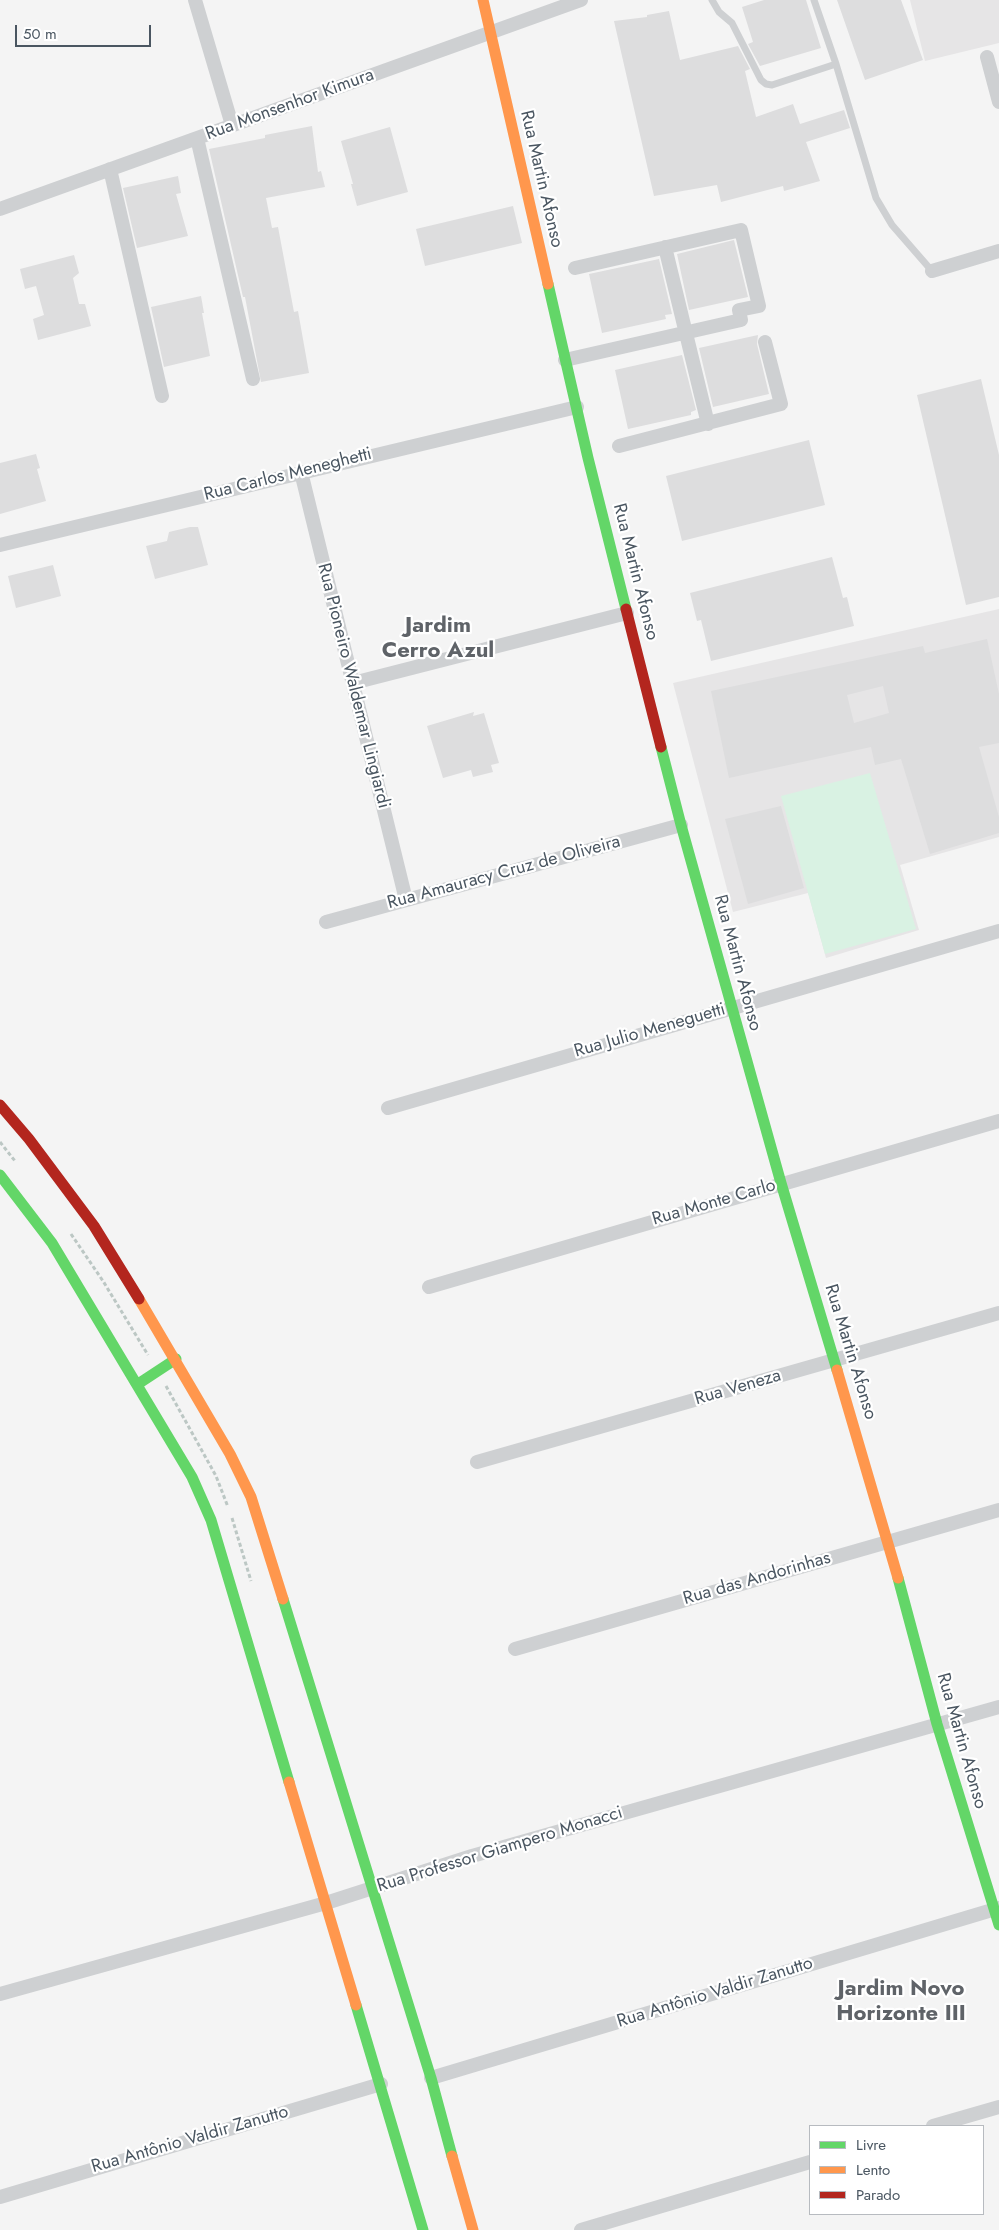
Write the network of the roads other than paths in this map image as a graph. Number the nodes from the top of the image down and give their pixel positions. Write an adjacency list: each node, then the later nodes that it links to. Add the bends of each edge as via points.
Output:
1 (195, 0): 10 (street)
2 (483, 0): 6 (main road, Rua Martin Afonso)
3 (580, 0): 6 (street, Rua Monsenhor Kimura)
4 (712, 0): 8 (lane, via 719,12 732,23 766,84 772,85)
5 (814, 0): 8 (lane)
6 (490, 34): 10 (street, Rua Monsenhor Kimura); 20 (main road, Rua Martin Afonso)
7 (987, 57): 9 (street)
8 (836, 64): 17 (lane, via 876,198 892,226)
9 (999, 102)
10 (232, 125): 11 (street, Rua Monsenhor Kimura)
11 (197, 138): 12 (street, Rua Monsenhor Kimura); 21 (street)
12 (110, 169): 13 (street, Rua Monsenhor Kimura); 22 (street)
13 (0, 209)
14 (665, 247): 16 (street); 18 (street); 18 (street, via 742,230 759,306 739,310 741,320)
15 (999, 251): 17 (street)
16 (575, 268)
17 (932, 271)
18 (686, 333): 20 (street); 24 (street)
19 (765, 342): 24 (street, via 781,404)
20 (566, 360): 23 (main road, Rua Martin Afonso)
21 (253, 379)
22 (162, 396)
23 (577, 407): 26 (street, Rua Carlos Meneghetti); 28 (main road, Rua Martin Afonso)
24 (708, 424): 25 (street)
25 (619, 446)
26 (301, 472): 27 (street, Rua Carlos Meneghetti); 29 (street, Rua Pioneiro Waldemar Lingiardi)
27 (0, 545)
28 (627, 613): 29 (street); 30 (main road, Rua Martin Afonso)
29 (352, 683): 31 (street, Rua Pioneiro Waldemar Lingiardi)
30 (682, 825): 31 (street, Rua Amauracy Cruz de Oliveira); 34 (main road, Rua Martin Afonso)
31 (406, 900): 32 (street, Rua Amauracy Cruz de Oliveira)
32 (326, 922)
33 (999, 930): 34 (street, Rua Julio Meneguetti)
34 (731, 1007): 36 (street, Rua Julio Meneguetti); 39 (main road, Rua Martin Afonso)
35 (0, 1106): 42 (main road, via 94,1226)
36 (388, 1108)
37 (999, 1121): 39 (street, Rua Monte Carlo)
38 (0, 1175): 44 (main road, via 52,1243)
39 (781, 1183): 40 (street, Rua Monte Carlo); 43 (main road, Rua Martin Afonso)
40 (429, 1287)
41 (999, 1314): 43 (street, Rua Veneza)
42 (176, 1359): 44 (main road); 51 (main road, via 251,1497)
43 (835, 1361): 45 (street, Rua Veneza); 47 (main road, Rua Martin Afonso)
44 (138, 1384): 52 (main road, via 192,1477 211,1520)
45 (477, 1462)
46 (999, 1510): 47 (street, Rua das Andorinhas)
47 (888, 1541): 48 (street, Rua das Andorinhas); 50 (main road, Rua Martin Afonso)
48 (515, 1649)
49 (999, 1707): 50 (street, Rua Professor Giampero Monacci)
50 (936, 1724): 51 (street, Rua Professor Giampero Monacci, via 472,1856); 53 (main road, Rua Martin Afonso)
51 (371, 1889): 52 (street, Rua Professor Giampero Monacci); 56 (main road)
52 (326, 1903): 55 (street, Rua Professor Giampero Monacci); 57 (main road)
53 (996, 1908): 54 (main road, Rua Martin Afonso); 56 (street, Rua Antônio Valdir Zanutto)
54 (999, 1925)
55 (0, 1994)
56 (430, 2078): 63 (main road)
57 (381, 2084): 61 (street, Rua Antônio Valdir Zanutto); 62 (main road)
58 (999, 2107): 59 (street)
59 (936, 2125)
60 (809, 2162): 64 (street)
61 (0, 2197)
62 (423, 2230)
63 (473, 2230)
64 (581, 2230)

